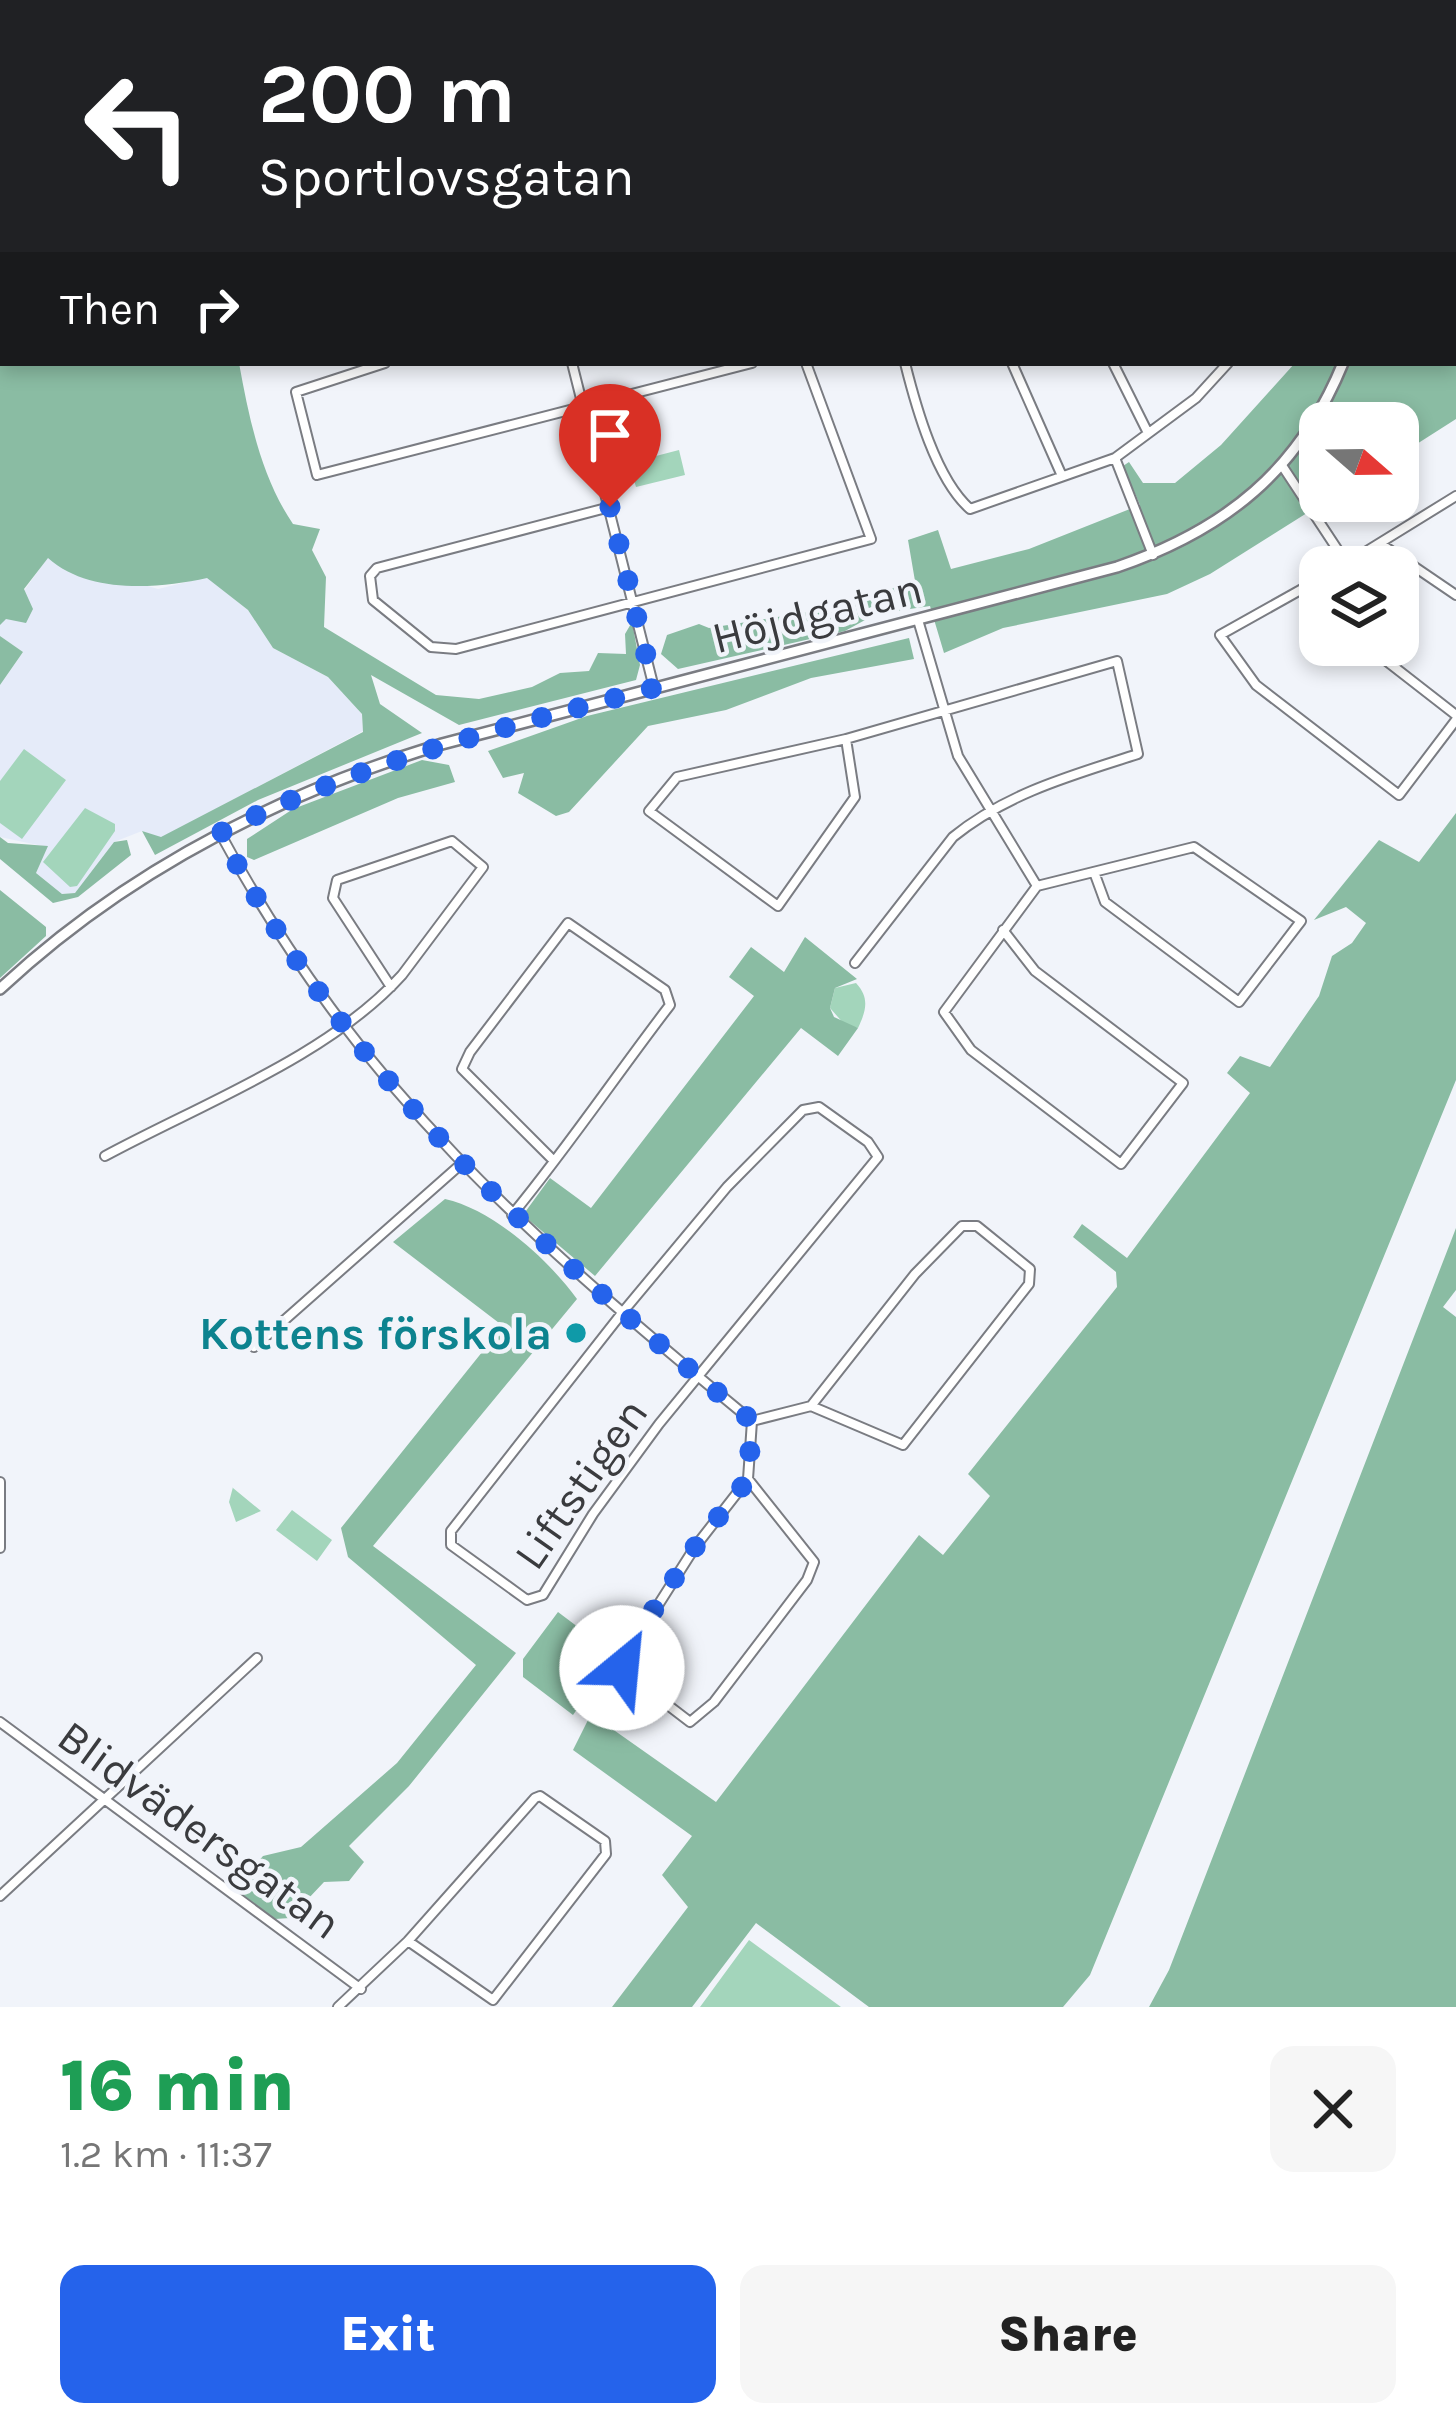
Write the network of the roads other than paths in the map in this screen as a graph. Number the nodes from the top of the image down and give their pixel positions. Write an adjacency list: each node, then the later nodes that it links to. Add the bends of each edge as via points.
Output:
1 (376, 366): 10 (street, via 296,392 317,475)
2 (573, 366): 10 (street)
3 (741, 366): 10 (street)
4 (807, 366): 23 (street, via 871,539)
5 (906, 366): 14 (street, via 936,450 970,509)
6 (1013, 366): 14 (street)
7 (1114, 366): 11 (street)
8 (1225, 366): 11 (street)
9 (1341, 366): 13 (street, Höjdgatan)
10 (584, 410): 16 (street)
11 (1148, 433): 12 (street)
12 (1114, 458): 14 (street); 20 (street)
13 (1283, 467): 18 (street); 20 (street, Höjdgatan, via 1237,511)
14 (1062, 476)
15 (1456, 496): 17 (street)
16 (610, 507): 23 (street); 23 (street, via 377,568 373,600 441,649)
17 (1381, 544): 19 (street); 22 (street)
18 (1332, 546)
19 (1377, 546)
20 (1153, 555): 24 (street, Höjdgatan)
21 (1299, 591): 28 (street, via 1220,635 1256,685 1399,795)
22 (1456, 595)
23 (632, 602): 26 (street)
24 (918, 620): 26 (street, Höjdgatan); 27 (street)
25 (1392, 666): 28 (street)
26 (654, 688): 31 (street, Höjdgatan, via 388,760)
27 (945, 709): 29 (street); 30 (street, via 958,756); 30 (street, via 1117,661 1138,754 1024,792)
28 (1456, 717)
29 (846, 739): 29 (street, via 856,797 778,906 649,811 677,777)
30 (992, 811): 33 (street); 35 (street, via 953,837)
31 (220, 833): 37 (street, Höjdgatan, via 118,894); 38 (street)
32 (1094, 872): 32 (street, via 1105,902 1240,1001 1301,921 1194,847); 33 (street)
33 (1037, 886): 34 (street)
34 (1003, 930): 34 (street, via 1035,971 1183,1083 1121,1164 971,1049 944,1012)
35 (855, 963)
36 (391, 987): 36 (street, via 483,867 452,841 332,887); 38 (street)
37 (0, 989)
38 (344, 1028): 39 (street); 41 (street)
39 (105, 1156)
40 (554, 1161): 40 (street, via 670,1005 665,990 568,923 462,1070); 42 (street)
41 (460, 1165): 42 (street); 44 (street)
42 (512, 1215): 43 (street)
43 (622, 1313): 45 (street); 45 (street, via 802,1110 819,1107 868,1142 878,1157 872,1167); 45 (street, Liftstigen, via 451,1531 451,1545 538,1600)
44 (254, 1347)
45 (699, 1377): 47 (street)
46 (811, 1406): 46 (street, via 894,1444 912,1439 1029,1284 1030,1269 977,1226 962,1226); 47 (street)
47 (752, 1421): 48 (street)
48 (748, 1479): 48 (street, via 814,1562 714,1702 690,1722 622,1662)
49 (0, 1482): 50 (street)
50 (0, 1548)
51 (257, 1658): 53 (street)
52 (0, 1722): 53 (street, Blidvädersgatan)
53 (104, 1800): 54 (street); 56 (street, Blidvädersgatan)
54 (0, 1896)
55 (408, 1941): 55 (street, via 493,2000 606,1854 604,1841 540,1796); 56 (street)
56 (361, 1989): 57 (street)
57 (338, 2007)

